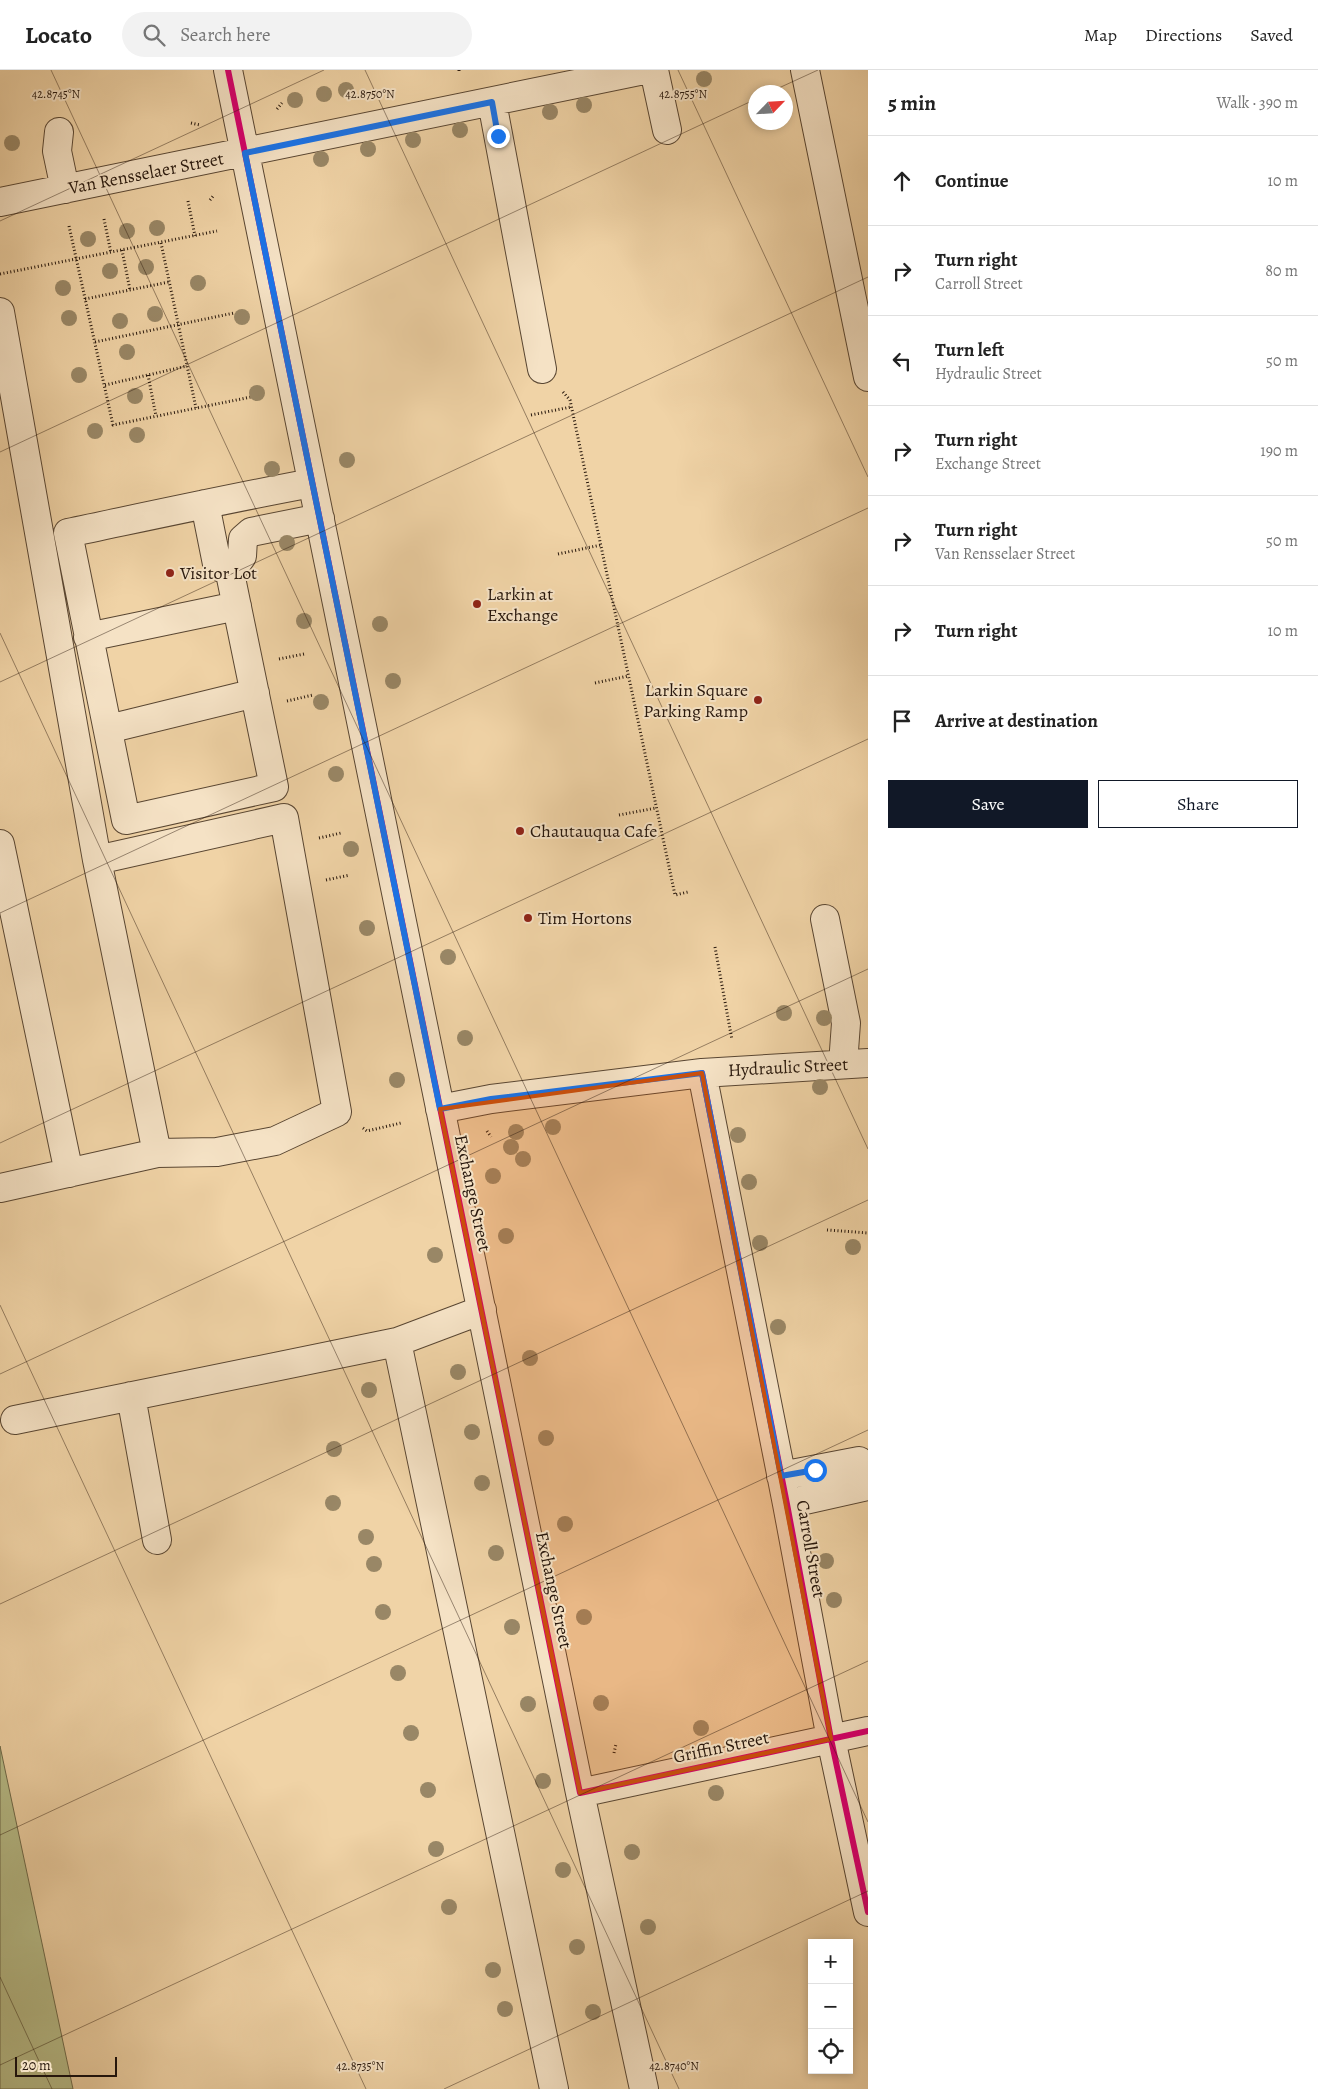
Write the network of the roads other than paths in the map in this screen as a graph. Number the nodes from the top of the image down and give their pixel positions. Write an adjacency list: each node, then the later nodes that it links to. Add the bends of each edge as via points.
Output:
1 (228, 70): 8 (street, Exchange Street)
2 (644, 70): 5 (street, Van Rensselaer Street)
3 (654, 70): 6 (street)
4 (805, 70): 13 (street)
5 (492, 102): 8 (street, Van Rensselaer Street); 12 (street)
6 (667, 130)
7 (58, 132): 9 (street, via 56,151)
8 (245, 153): 9 (street, Van Rensselaer Street); 14 (street, Exchange Street)
9 (65, 189): 10 (street, Van Rensselaer Street)
10 (0, 202)
11 (0, 312): 23 (street)
12 (542, 369)
13 (868, 376)
14 (312, 482): 15 (street); 16 (street, Exchange Street)
15 (205, 504): 17 (street, via 217,564); 19 (street, via 68,533)
16 (320, 518): 17 (street, via 251,532 243,539 242,556); 27 (street, Exchange Street)
17 (230, 574): 18 (street)
18 (237, 606): 19 (street); 20 (street)
19 (88, 637): 21 (street)
20 (254, 693): 21 (street); 21 (street, via 274,787 126,820)
21 (108, 729)
22 (0, 844): 29 (street)
23 (98, 860): 28 (street); 28 (street, via 284,818 337,1112 275,1141 217,1152)
24 (825, 919): 25 (street)
25 (856, 1063): 26 (street, Hydraulic Street)
26 (702, 1073): 27 (street, Hydraulic Street, via 491,1099); 36 (street, Carroll Street)
27 (440, 1109): 31 (street, Exchange Street)
28 (157, 1154): 29 (street)
29 (69, 1173): 30 (street)
30 (0, 1188)
31 (482, 1310): 32 (street); 42 (street, Exchange Street)
32 (397, 1342): 33 (street); 44 (street)
33 (130, 1396): 34 (street); 39 (street)
34 (15, 1420)
35 (868, 1467): 36 (street, via 859,1462)
36 (781, 1476): 38 (street, Carroll Street)
37 (868, 1486): 38 (street)
38 (787, 1504): 41 (street, Carroll Street)
39 (158, 1540)
40 (868, 1731): 41 (street, Griffin Street)
41 (831, 1739): 42 (street, Griffin Street); 43 (street, Carroll Street)
42 (580, 1793): 45 (street, Exchange Street)
43 (868, 1912)
44 (554, 2089)
45 (644, 2089)

